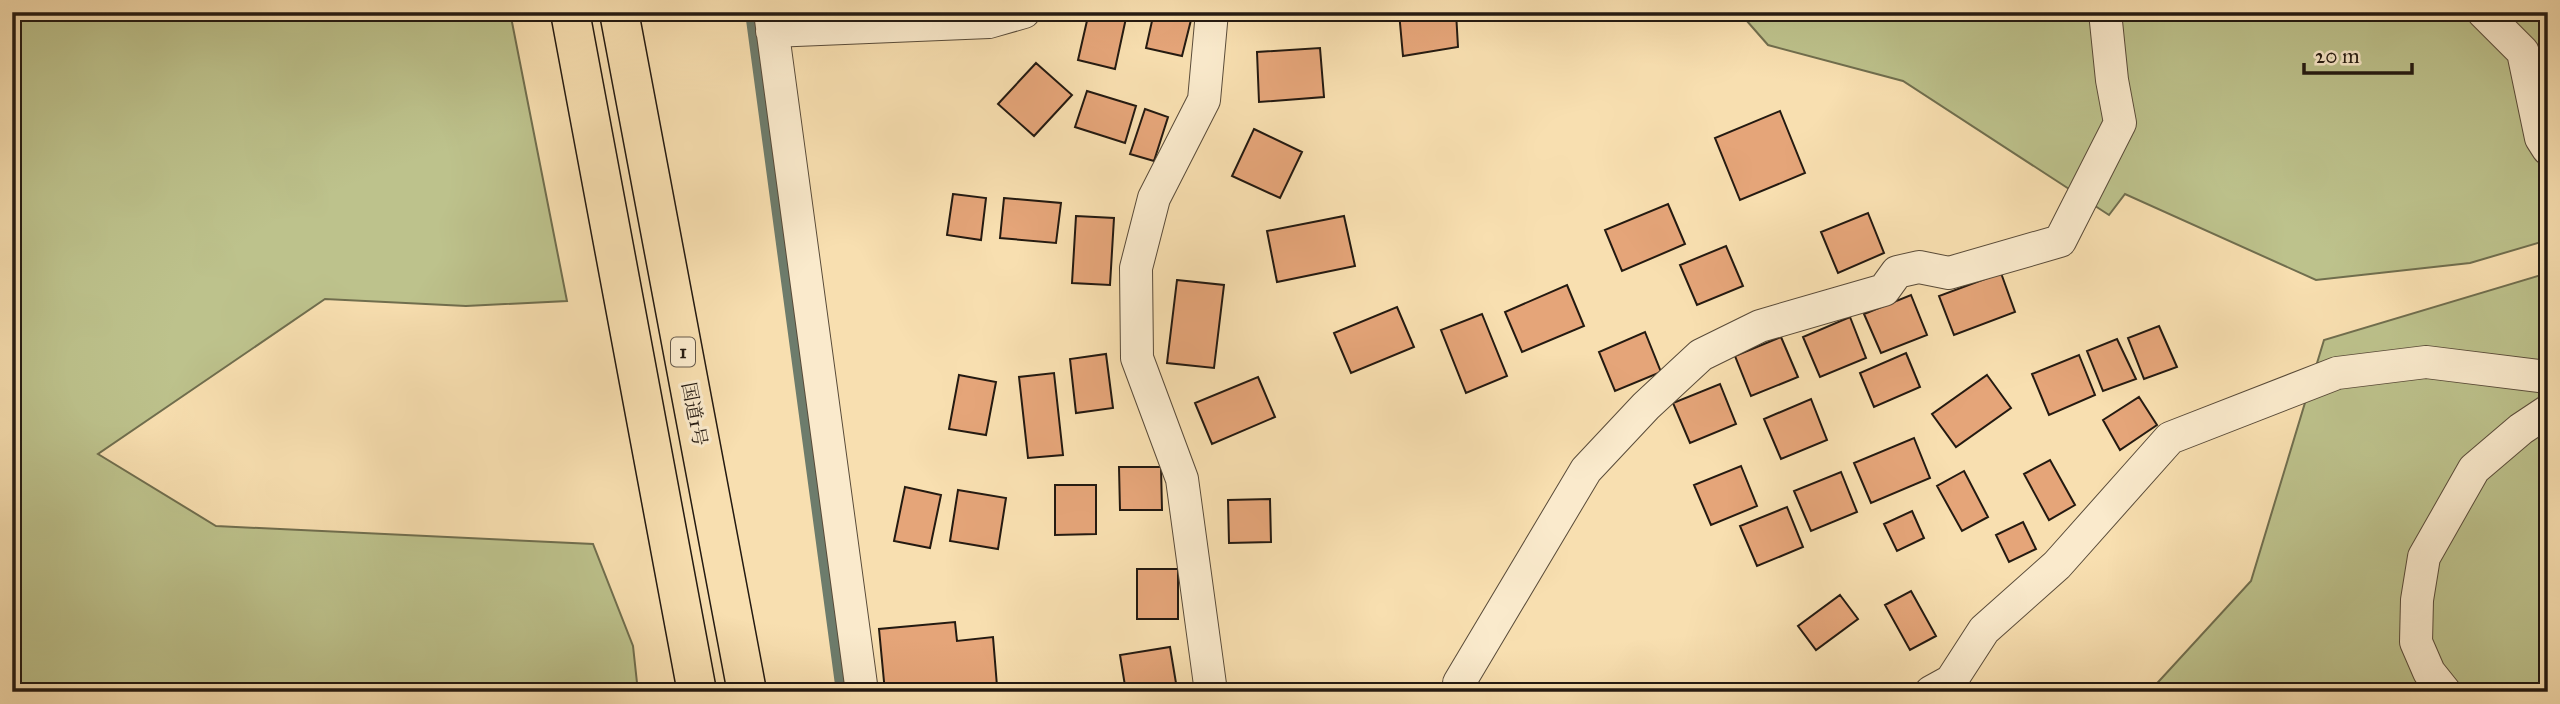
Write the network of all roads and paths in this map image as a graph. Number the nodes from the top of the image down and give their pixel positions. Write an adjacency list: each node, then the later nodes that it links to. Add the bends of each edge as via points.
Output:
1 (570, 12): 11 (highway)
2 (619, 12): 12 (highway, 国道1号 / 1)
3 (1024, 12): 7 (street, via 989,22)
4 (1212, 12): 14 (street, via 1204,100 1154,198 1136,268 1137,358 1182,479)
5 (2105, 12): 15 (street, via 2120,123 2060,241 1948,273 1919,267 1897,272 1884,290 1760,326 1701,355 1586,470 1459,683)
6 (2483, 12): 8 (street, via 2524,52 2540,138)
7 (771, 21): 13 (street)
8 (2548, 149)
9 (2548, 377): 16 (street, via 2426,362 2337,373 2170,438 2057,565 1984,630 1951,681)
10 (2548, 411): 17 (street, via 2474,469 2424,557 2416,642 2429,672)
11 (696, 692)
12 (747, 692)
13 (862, 692)
14 (1212, 692)
15 (1460, 692)
16 (1931, 692)
17 (2445, 692)

